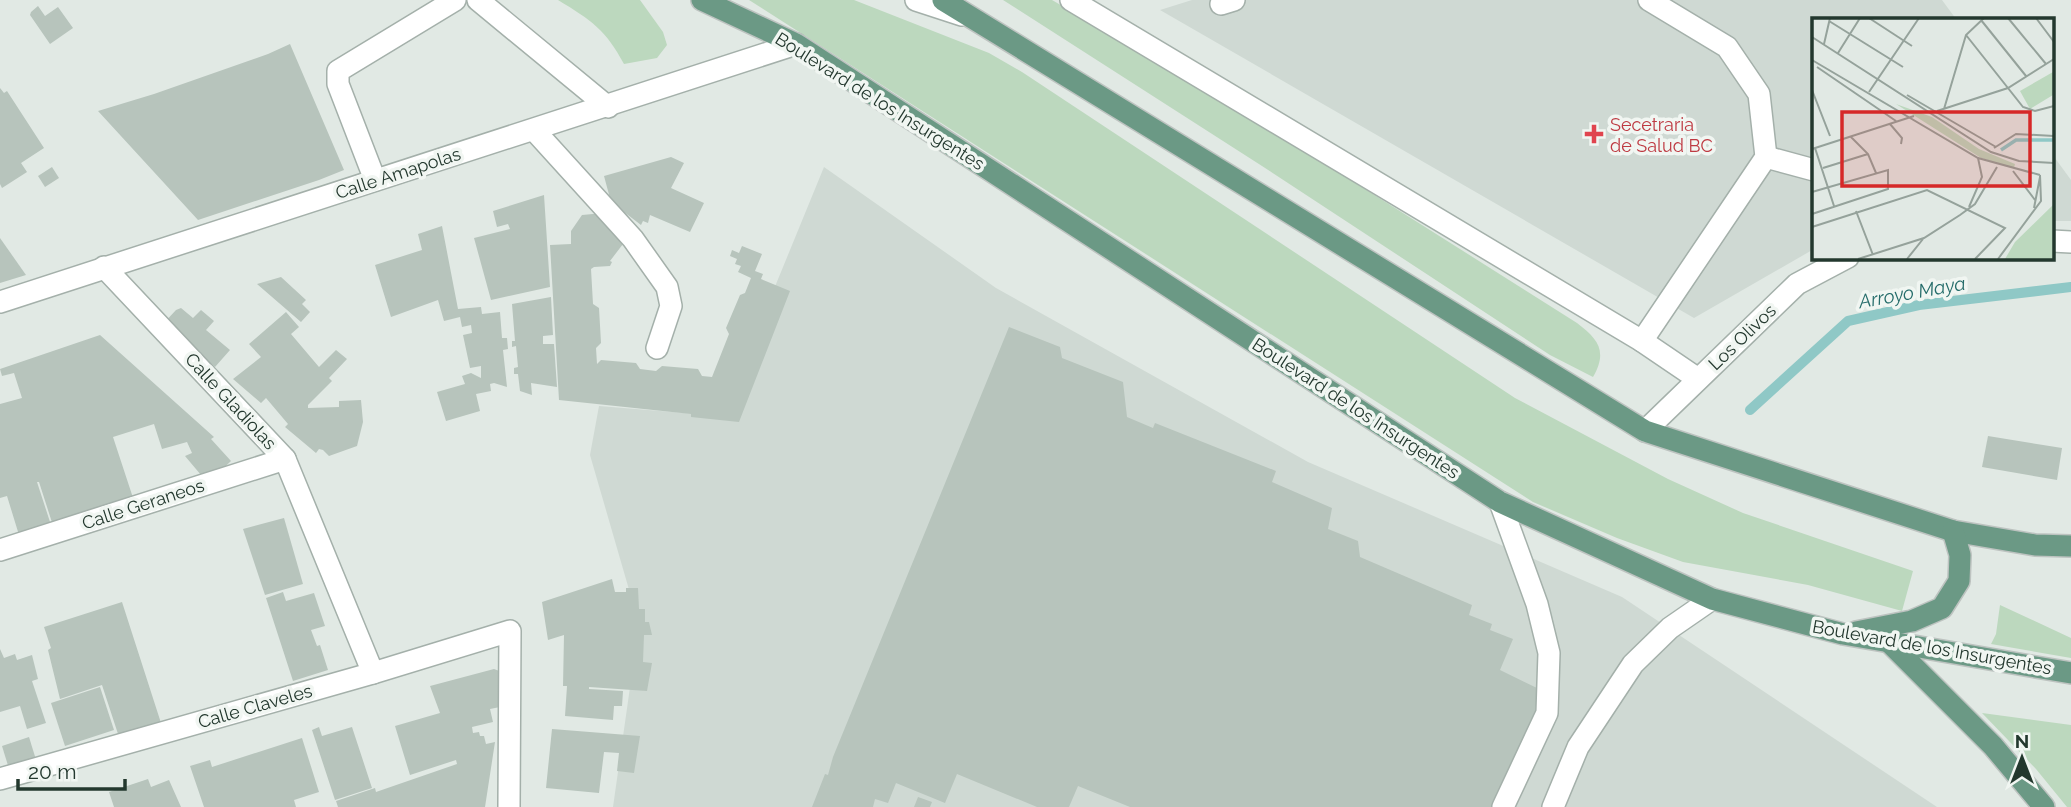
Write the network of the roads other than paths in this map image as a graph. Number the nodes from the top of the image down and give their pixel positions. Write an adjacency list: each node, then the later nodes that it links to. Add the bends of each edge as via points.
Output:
1 (455, 0): 14 (street, via 338,71 338,84)
2 (478, 0): 10 (street)
3 (702, 0): 9 (main road, Boulevard de los Insurgentes)
4 (916, 0): 8 (street)
5 (943, 0): 8 (main road)
6 (1071, 0): 18 (street)
7 (1649, 0): 12 (street, via 1727,47 1759,94)
8 (967, 17): 21 (main road)
9 (796, 44): 10 (street, Calle Amapolas); 23 (main road, Boulevard de los Insurgentes)
10 (608, 107): 11 (street, Calle Amapolas)
11 (534, 130): 14 (street, Calle Amapolas); 19 (street, via 633,239 667,286 671,306)
12 (1766, 157): 13 (street); 18 (street)
13 (1812, 169)
14 (375, 180): 16 (street, Calle Amapolas)
15 (1844, 259): 20 (street, Los Olivos, via 1797,284)
16 (104, 267): 17 (street, Calle Amapolas); 22 (street, Calle Gladiolas)
17 (0, 302)
18 (1642, 341): 20 (street)
19 (657, 348)
20 (1698, 379): 21 (street, Los Olivos)
21 (1645, 431): 24 (main road)
22 (285, 459): 27 (street, Calle Geraneos); 32 (street, Calle Gladiolas)
23 (1500, 502): 29 (main road, Boulevard de los Insurgentes); 36 (street, via 1538,604 1549,653 1548,713)
24 (1953, 531): 25 (main road); 30 (main road, via 1960,555 1959,581 1942,608 1912,621)
25 (2035, 545): 26 (main road); 28 (main road)
26 (2071, 546)
27 (0, 550)
28 (2071, 564)
29 (1712, 599): 30 (main road, Boulevard de los Insurgentes); 37 (street, via 1670,628 1633,664 1578,747)
30 (1843, 634): 31 (main road, Boulevard de los Insurgentes)
31 (1889, 642): 33 (main road, Boulevard de los Insurgentes); 38 (main road, via 1993,746)
32 (373, 673): 34 (street, Calle Claveles); 35 (street, Calle Claveles, via 510,631)
33 (2071, 673)
34 (0, 779)
35 (509, 807)
36 (1503, 807)
37 (1553, 807)
38 (2044, 807)

